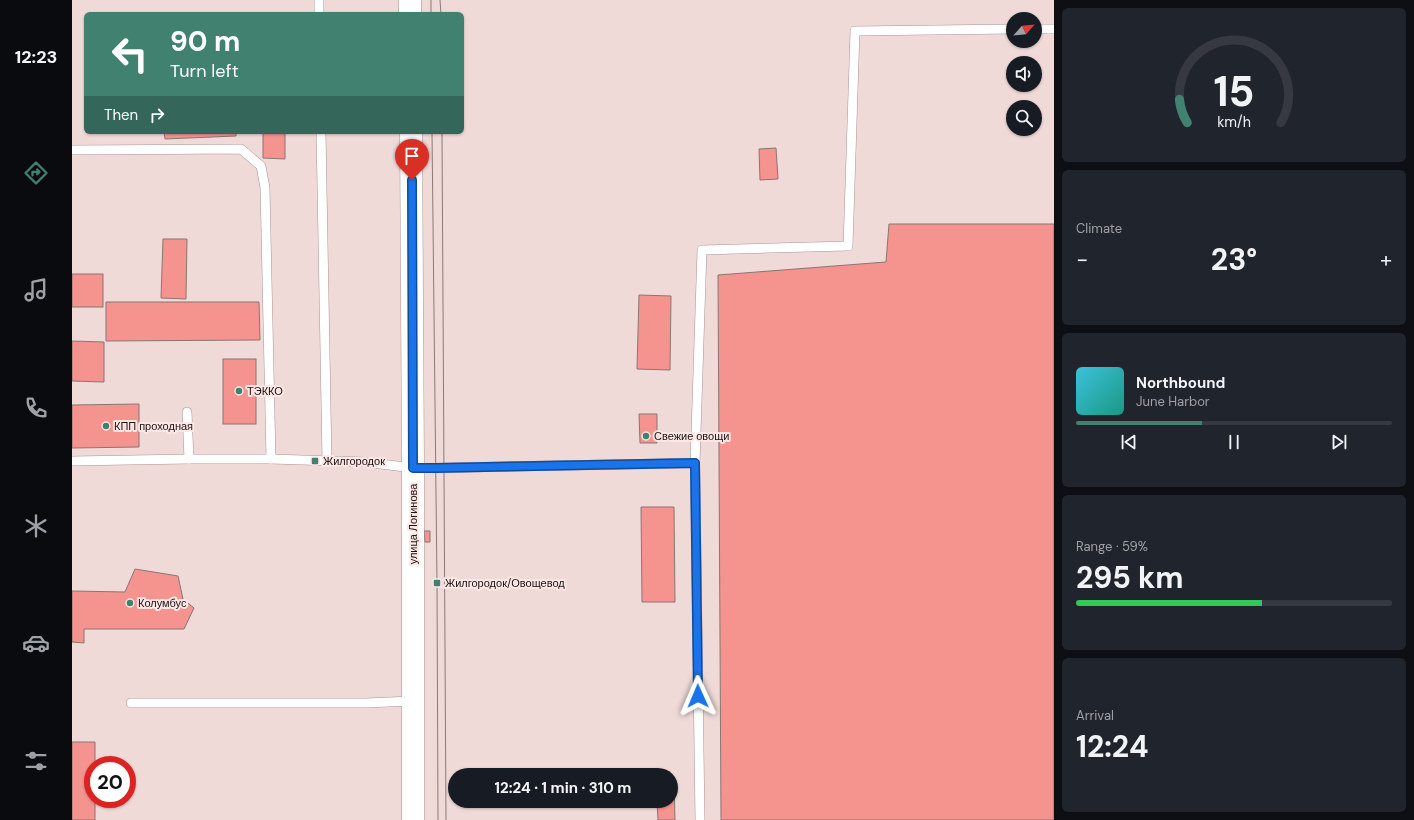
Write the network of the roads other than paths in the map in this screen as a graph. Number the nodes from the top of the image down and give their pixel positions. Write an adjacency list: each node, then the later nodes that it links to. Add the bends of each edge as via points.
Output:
1 (319, 0): 3 (lane)
2 (410, 0): 4 (street)
3 (319, 12)
4 (410, 12)
5 (1006, 29): 16 (lane, via 855,31 848,246 702,250)
6 (1042, 29): 7 (lane)
7 (1054, 29)
8 (321, 134): 15 (lane)
9 (411, 134): 17 (street, улица Логинова)
10 (72, 150): 13 (lane, via 241,149 261,166 265,188)
11 (187, 412): 12 (lane)
12 (189, 458): 13 (lane); 14 (lane)
13 (271, 459): 15 (lane)
14 (72, 461)
15 (327, 461): 17 (lane, via 365,462)
16 (695, 463): 17 (lane); 21 (lane)
17 (413, 468): 18 (street, улица Логинова)
18 (412, 701): 19 (lane); 20 (street, улица Логинова)
19 (131, 703)
20 (413, 820)
21 (700, 820)

